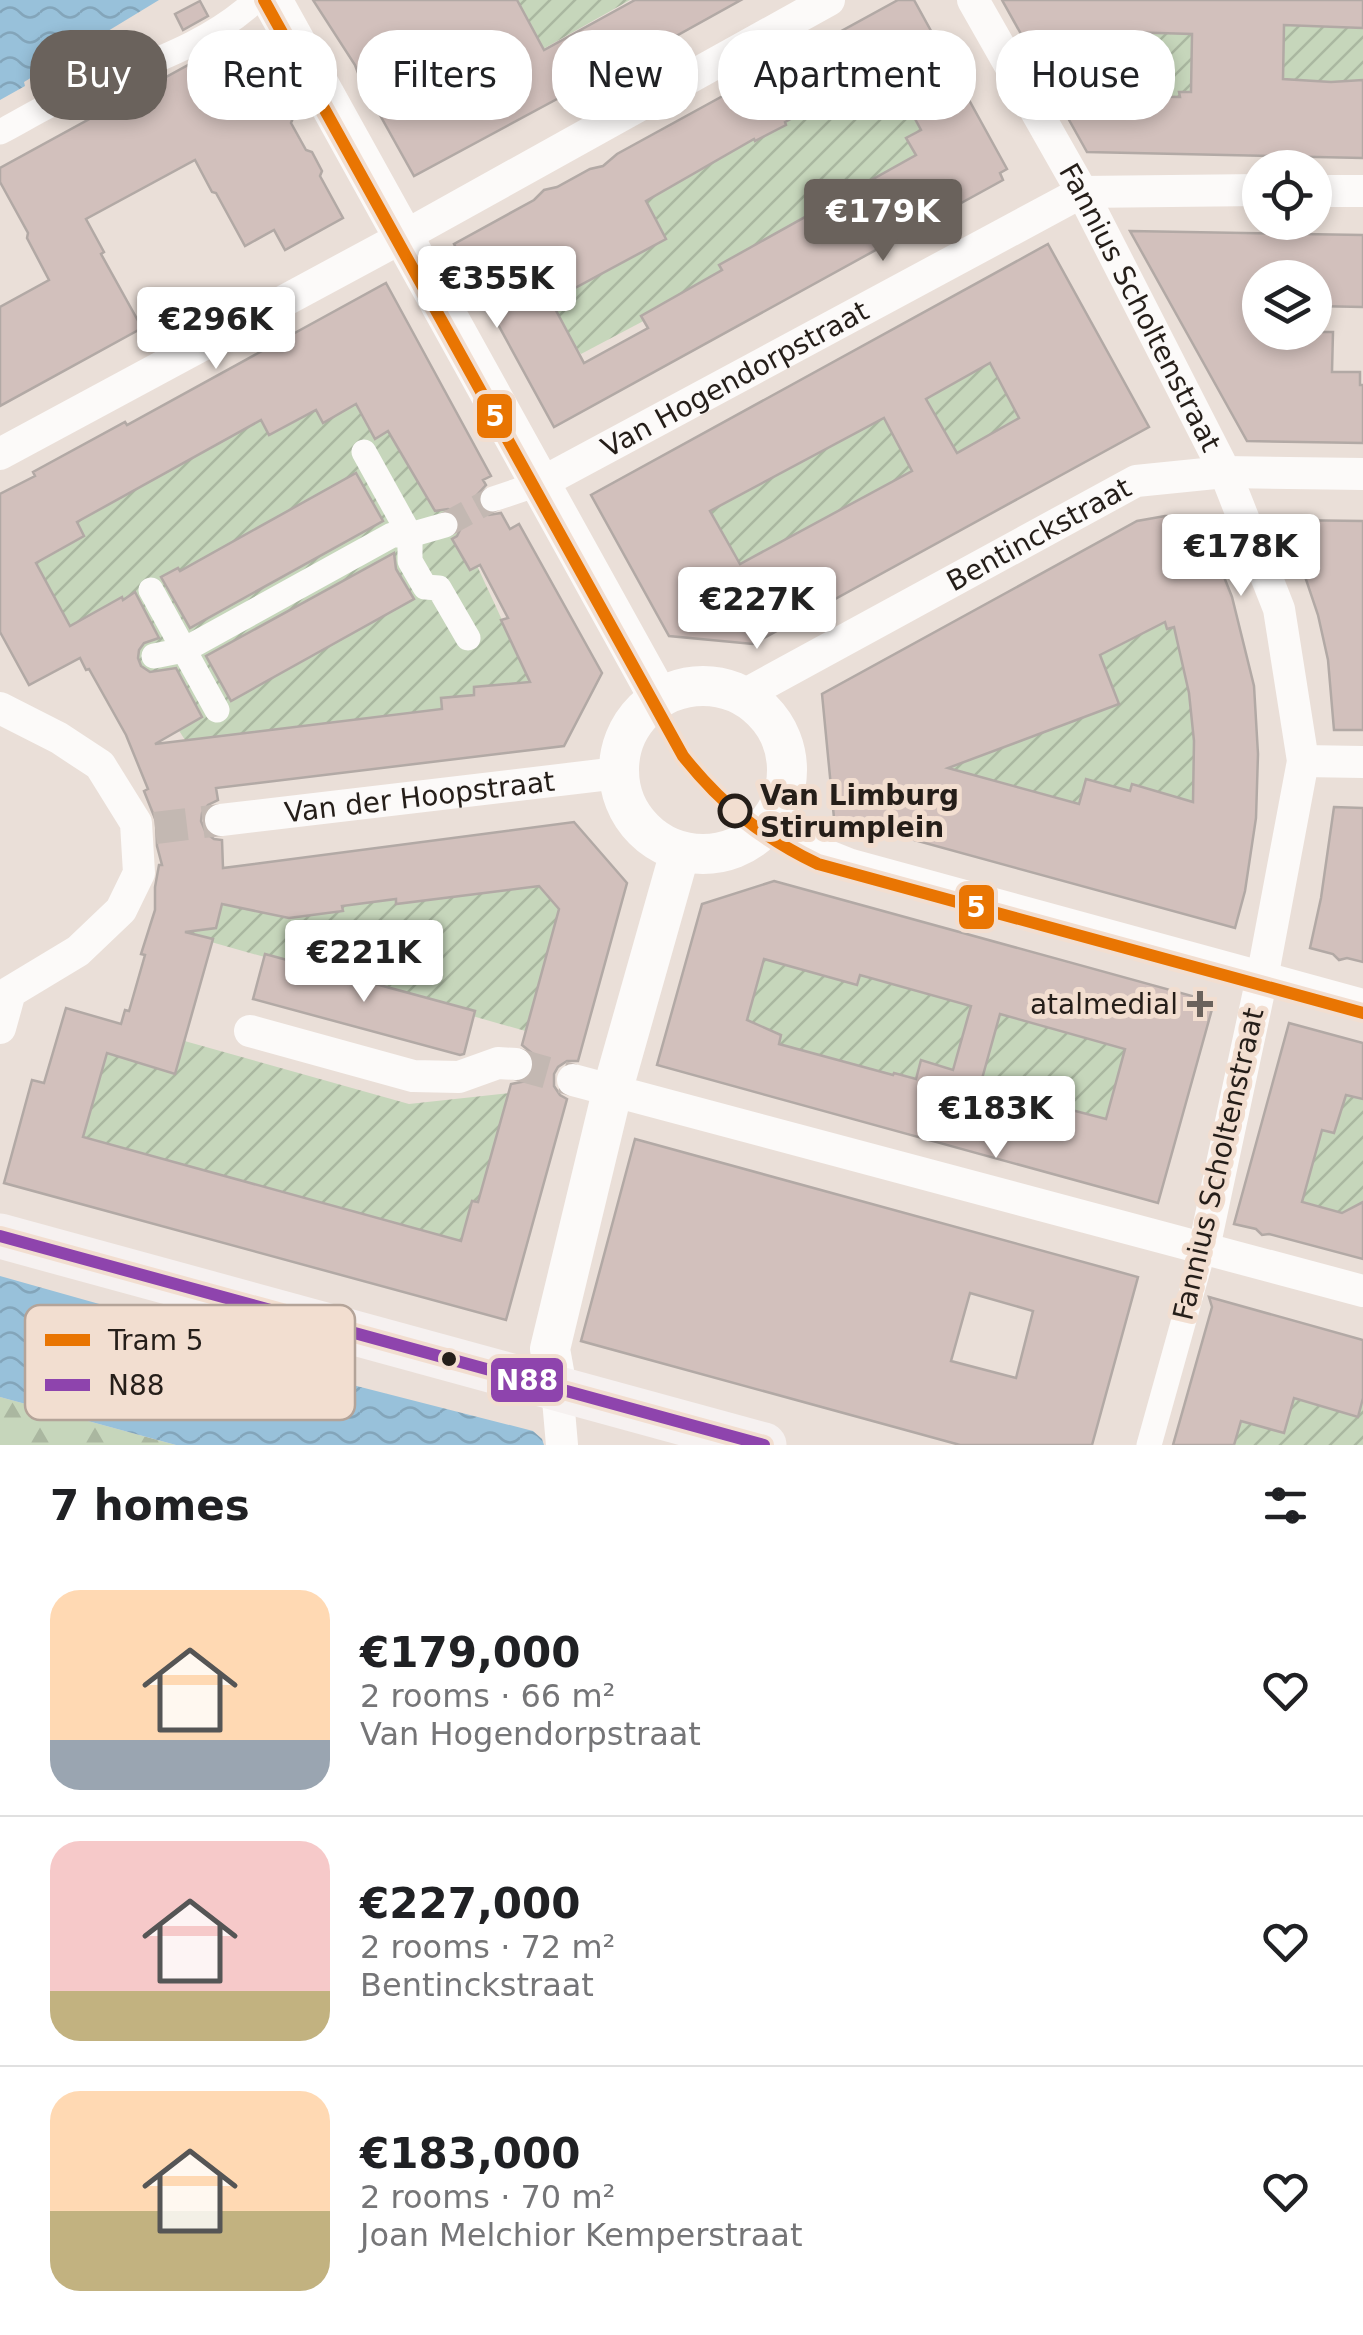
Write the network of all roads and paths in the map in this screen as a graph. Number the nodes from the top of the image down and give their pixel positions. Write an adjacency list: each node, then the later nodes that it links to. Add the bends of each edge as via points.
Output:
1 (256, 0): 5 (street, via 184,48)
2 (272, 0): 10 (street)
3 (829, 0): 10 (street)
4 (972, 0): 9 (street, Fannius Scholtenstraat)
5 (0, 132)
6 (1242, 190): 9 (street, Van Hogendorpstraat)
7 (1332, 191): 8 (street)
8 (1363, 191)
9 (1082, 192): 13 (street, Fannius Scholtenstraat); 15 (street, Van Hogendorpstraat)
10 (404, 236): 12 (street); 15 (street)
11 (364, 452): 18 (street)
12 (0, 454)
13 (1225, 472): 14 (street, Bentinckstraat); 23 (street, Bentinckstraat, via 1136,481); 27 (street, Fannius Scholtenstraat, via 1279,608)
14 (1363, 474)
15 (541, 483): 16 (street, Van Hogendorpstraat); 24 (street)
16 (494, 499)
17 (445, 525): 18 (street)
18 (410, 535): 20 (street, via 410,561 425,586 439,588); 21 (street, via 392,535)
19 (151, 590): 21 (street)
20 (468, 638)
21 (184, 650): 22 (street); 26 (street)
22 (154, 656)
23 (742, 696): 24 (street, via 699,686); 31 (street, via 766,714 782,740 788,769 783,799)
24 (659, 698): 29 (street, via 626,734)
25 (0, 708): 35 (street, via 100,765 145,825 139,873 121,910 78,951 10,992)
26 (217, 710)
27 (1303, 761): 28 (street); 33 (street, Fannius Scholtenstraat)
28 (1363, 762)
29 (618, 773): 30 (street, Van der Hoopstraat); 32 (street, via 636,823)
30 (222, 820)
31 (767, 826): 32 (street, via 729,851); 33 (street, via 851,865)
32 (680, 852): 39 (street)
33 (1261, 977): 34 (street); 41 (street, Fannius Scholtenstraat)
34 (1363, 1005)
35 (0, 1028)
36 (250, 1031): 37 (street, via 414,1076 459,1076)
37 (516, 1064)
38 (572, 1080): 39 (street)
39 (612, 1092): 41 (street); 45 (street, via 550,1349)
40 (0, 1236): 43 (main road)
41 (1204, 1248): 42 (street); 48 (street, Fannius Scholtenstraat)
42 (1363, 1291)
43 (252, 1305)
44 (355, 1333): 45 (main road)
45 (556, 1388): 46 (street); 47 (main road)
46 (562, 1445)
47 (764, 1445)
48 (1149, 1445)

